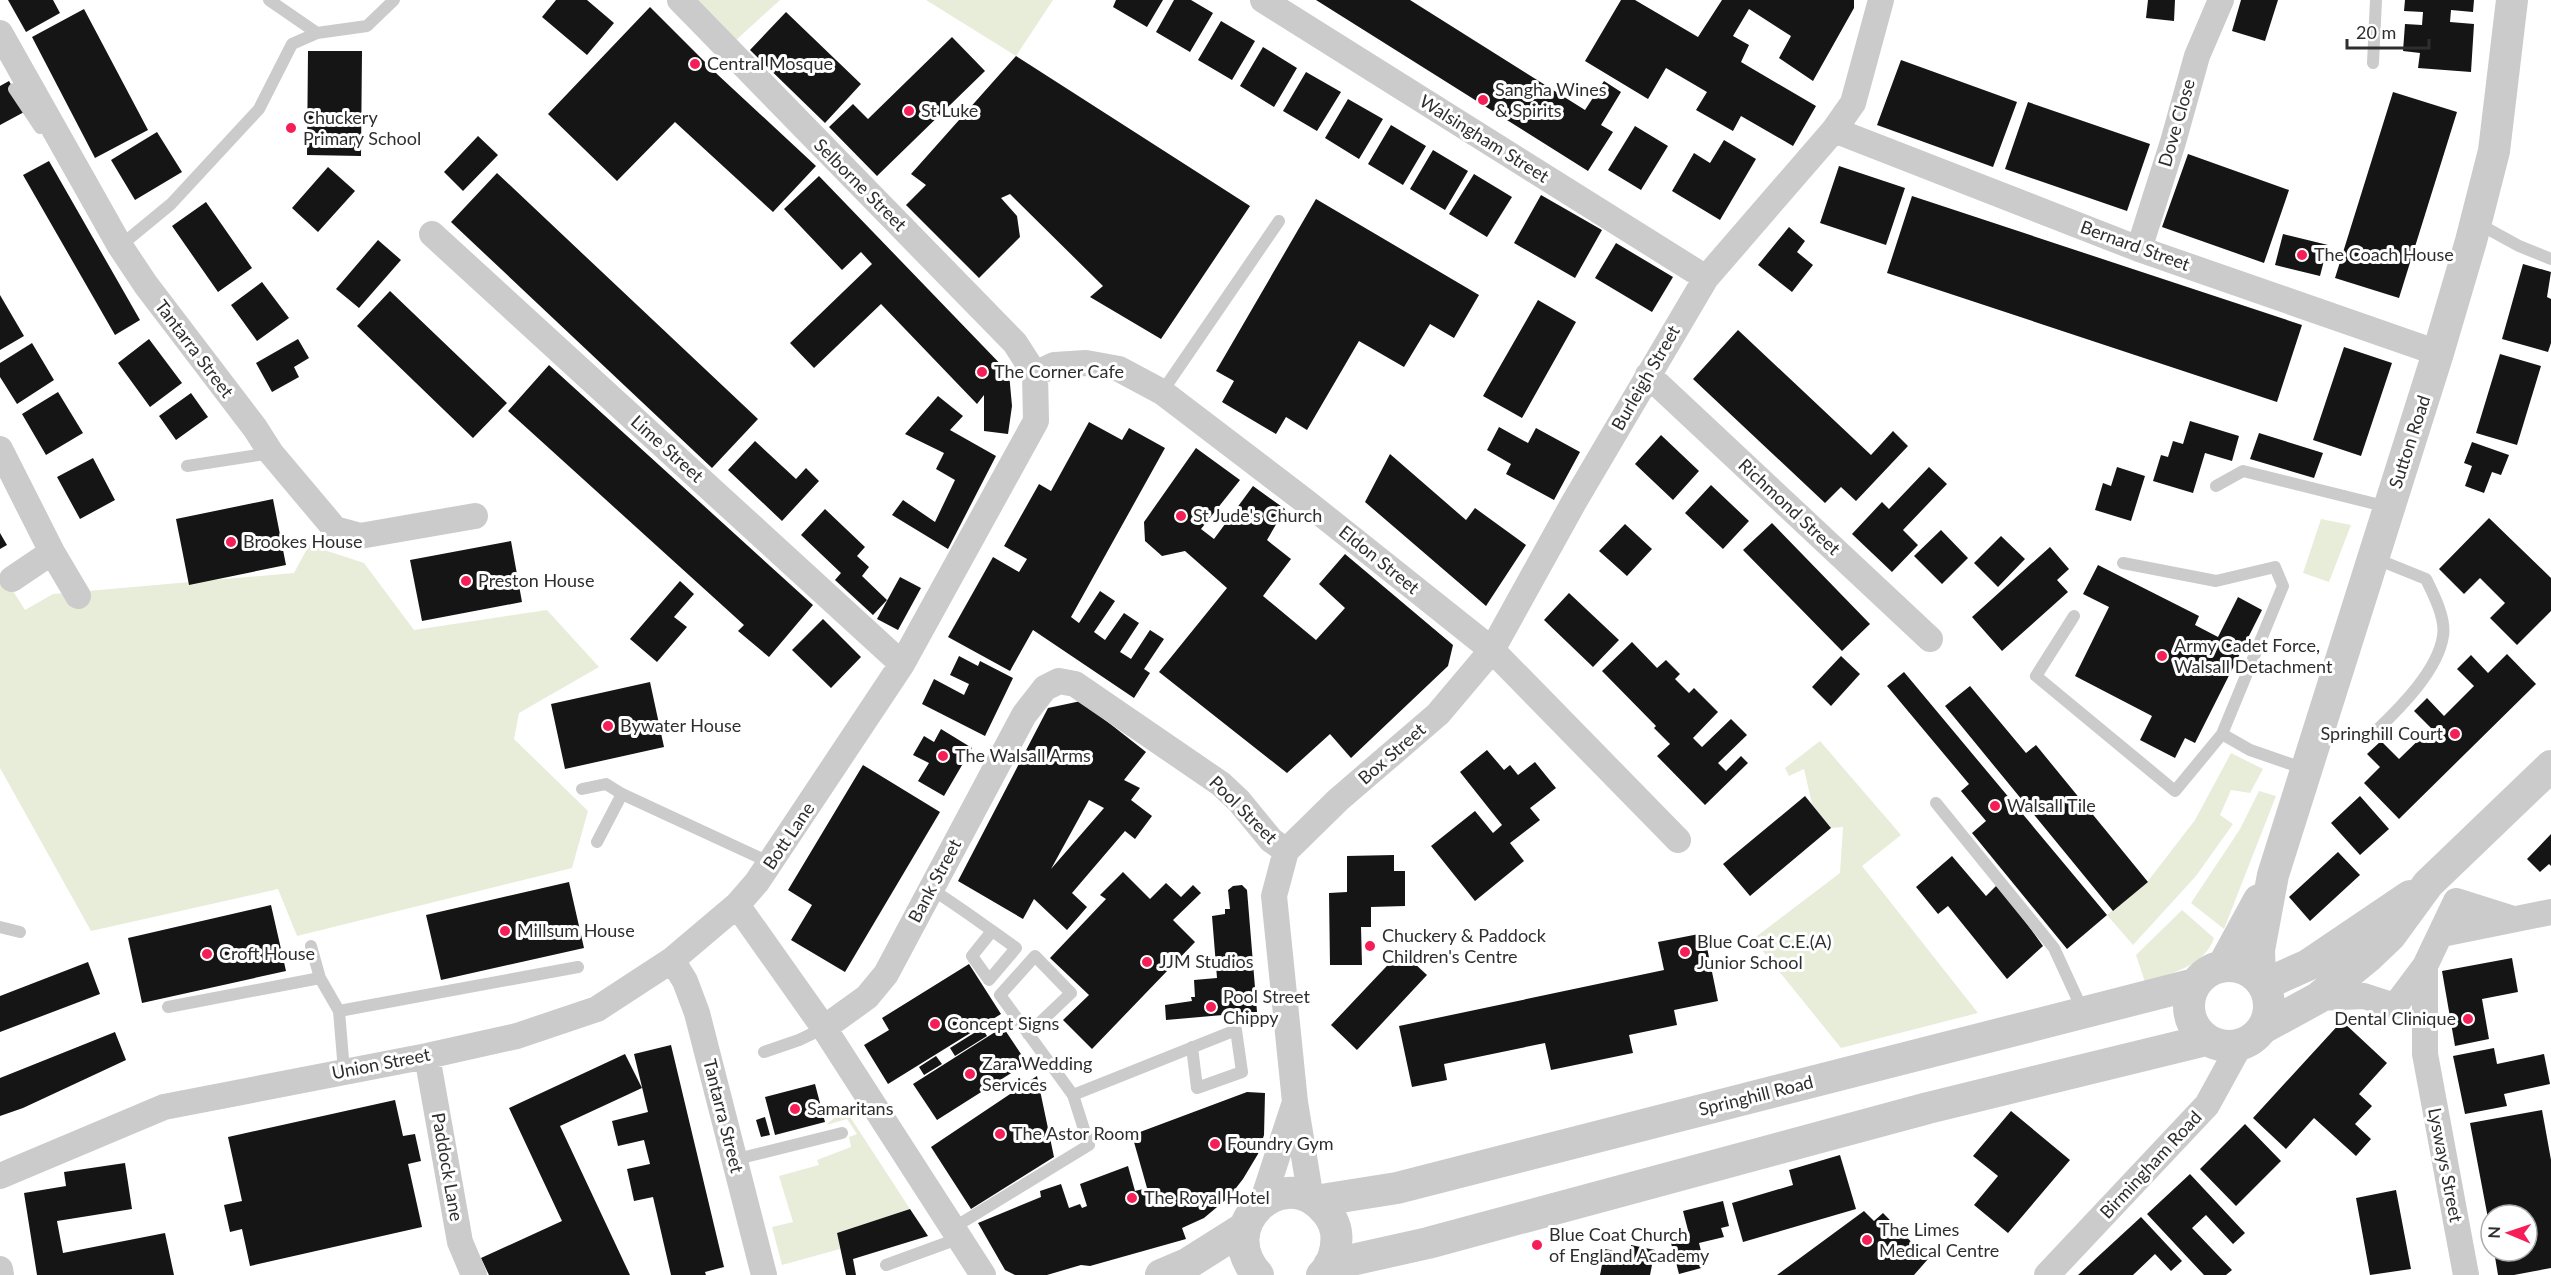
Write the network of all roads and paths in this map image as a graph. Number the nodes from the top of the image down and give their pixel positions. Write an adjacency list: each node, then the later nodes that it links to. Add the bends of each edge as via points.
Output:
1 (269, 0): 10 (lane)
2 (394, 0): 10 (lane, via 367,26)
3 (680, 0): 22 (street, Selborne Street, via 1015,343)
4 (1263, 0): 20 (street, Walsingham Street)
5 (1881, 0): 13 (street, Burleigh Street, via 1852,103)
6 (2221, 0): 18 (street, Dove Close, via 2197,56)
7 (2376, 0): 11 (lane)
8 (2512, 0): 15 (street, Sutton Road, via 2494,151)
9 (0, 33): 17 (street, Tantarra Street)
10 (317, 33): 17 (lane, via 292,44 259,109 171,204)
11 (2373, 63)
12 (14, 89): 17 (lane)
13 (1834, 130): 18 (street, Bernard Street); 20 (street, Burleigh Street)
14 (1279, 221): 24 (lane)
15 (2476, 222): 19 (lane); 21 (street, Sutton Road)
16 (432, 234): 39 (street, Lime Street)
17 (120, 246): 26 (street, Tantarra Street)
18 (2139, 249): 21 (street, Bernard Street)
19 (2551, 259)
20 (1706, 278): 23 (street, Burleigh Street)
21 (2438, 353): 29 (street, Sutton Road)
22 (1035, 374): 24 (street, Eldon Street, via 1054,365 1086,363 1119,369); 39 (street, Bott Lane, via 1036,421)
23 (1648, 375): 37 (street, Richmond Street); 38 (street, Burleigh Street)
24 (1162, 392): 38 (street, Eldon Street)
25 (0, 449): 31 (street)
26 (271, 453): 27 (lane); 30 (street, Tantarra Street, via 335,529 360,536)
27 (187, 466)
28 (2216, 486): 29 (lane, via 2243,471)
29 (2390, 507): 32 (street, Sutton Road)
30 (475, 516)
31 (52, 552): 34 (street); 35 (street)
32 (2373, 558): 41 (lane, via 2426,579 2439,604 2444,635 2430,669); 44 (street, Sutton Road)
33 (2123, 563): 42 (lane, via 2216,581 2275,567 2283,586)
34 (12, 579)
35 (78, 596)
36 (2074, 616): 42 (lane, via 2036,676 2175,791)
37 (1930, 639)
38 (1492, 650): 48 (street, Eldon Street); 50 (street, Box Street, via 1438,714 1338,800)
39 (902, 664): 51 (street, Bott Lane)
40 (1024, 715): 50 (street, Pool Street, via 1046,688 1059,681 1075,684 1221,784 1271,840); 54 (street, Bank Street)
41 (2377, 730)
42 (2222, 734): 44 (lane, via 2250,750)
43 (2551, 766): 53 (street)
44 (2305, 769): 52 (street, Sutton Road)
45 (582, 789): 46 (lane, via 606,784)
46 (622, 794): 49 (lane); 51 (lane)
47 (1936, 803): 75 (lane, via 2054,948)
48 (1678, 840)
49 (597, 842)
50 (1286, 851): 86 (street, Pool Street, via 1274,896)
51 (771, 863): 56 (street, Bott Lane)
52 (2273, 875): 65 (street, Sutton Road); 69 (street, Sutton Road, via 2259,950)
53 (2428, 884): 55 (street, via 2449,886); 69 (street, via 2308,965); 71 (street, via 2390,936)
54 (931, 889): 60 (lane); 76 (street, Bank Street, via 886,974 867,997)
55 (2456, 901): 58 (street); 62 (street, Lysways Street)
56 (738, 905): 64 (street, Union Street); 76 (street)
57 (2551, 912): 58 (street)
58 (2515, 920): 62 (street)
59 (0, 927): 61 (lane)
60 (992, 931)
61 (20, 932)
62 (2442, 934): 66 (street, Lysways Street)
63 (311, 946): 68 (lane)
64 (672, 960): 83 (street, Union Street, via 597,1009 517,1036); 88 (street, Tantarra Street, via 697,1013)
65 (2223, 966): 69 (street, via 2250,971); 70 (street, via 2210,970)
66 (2425, 966): 72 (street, Lysways Street); 82 (street, Lysways Street)
67 (578, 967): 74 (lane)
68 (320, 978): 73 (lane); 74 (lane)
69 (2261, 982): 78 (street, via 2268,993 2268,1020)
70 (2195, 984): 75 (street, Springhill Road); 79 (street, via 2189,1011)
71 (2318, 998): 72 (street, via 2364,996); 78 (street)
72 (2395, 1006): 82 (street, Lysways Street)
73 (168, 1007)
74 (339, 1011): 84 (lane)
75 (2083, 1012): 90 (street, Springhill Road, via 1397,1188)
76 (824, 1028): 81 (lane); 92 (street)
77 (1028, 1034): 77 (lane, via 1000,995 1035,956 1071,993); 85 (lane)
78 (2252, 1037): 79 (street, via 2222,1046); 97 (street, Birmingham Road, via 2207,1105)
79 (2206, 1040): 95 (street, via 1928,1108)
80 (1192, 1047): 80 (lane, via 1236,1030 1242,1072 1197,1089); 85 (lane)
81 (764, 1052)
82 (2425, 1054): 103 (street, Lysways Street)
83 (427, 1056): 84 (street, Union Street); 99 (street, Paddock Lane, via 460,1242)
84 (344, 1071): 89 (street, Union Street, via 164,1107)
85 (1073, 1095): 92 (lane, via 1089,1145)
86 (1295, 1102): 90 (street, Pool Street); 91 (street, Pool Street)
87 (842, 1133): 88 (lane)
88 (733, 1160): 100 (street, Tantarra Street)
89 (0, 1176)
90 (1313, 1200): 91 (street, Springhill Road, via 1288,1194 1272,1197); 95 (street, via 1328,1212 1335,1229 1336,1248)
91 (1253, 1215): 101 (street, Springhill Road, via 1187,1264); 102 (street, via 1245,1254)
92 (956, 1233): 93 (lane); 96 (street)
93 (886, 1265)
94 (0, 1269): 98 (street)
95 (1325, 1270)
96 (976, 1273)
97 (2049, 1274)
98 (1, 1275)
99 (474, 1275)
100 (764, 1275)
101 (1161, 1275)
102 (1258, 1275)
103 (2466, 1275)

